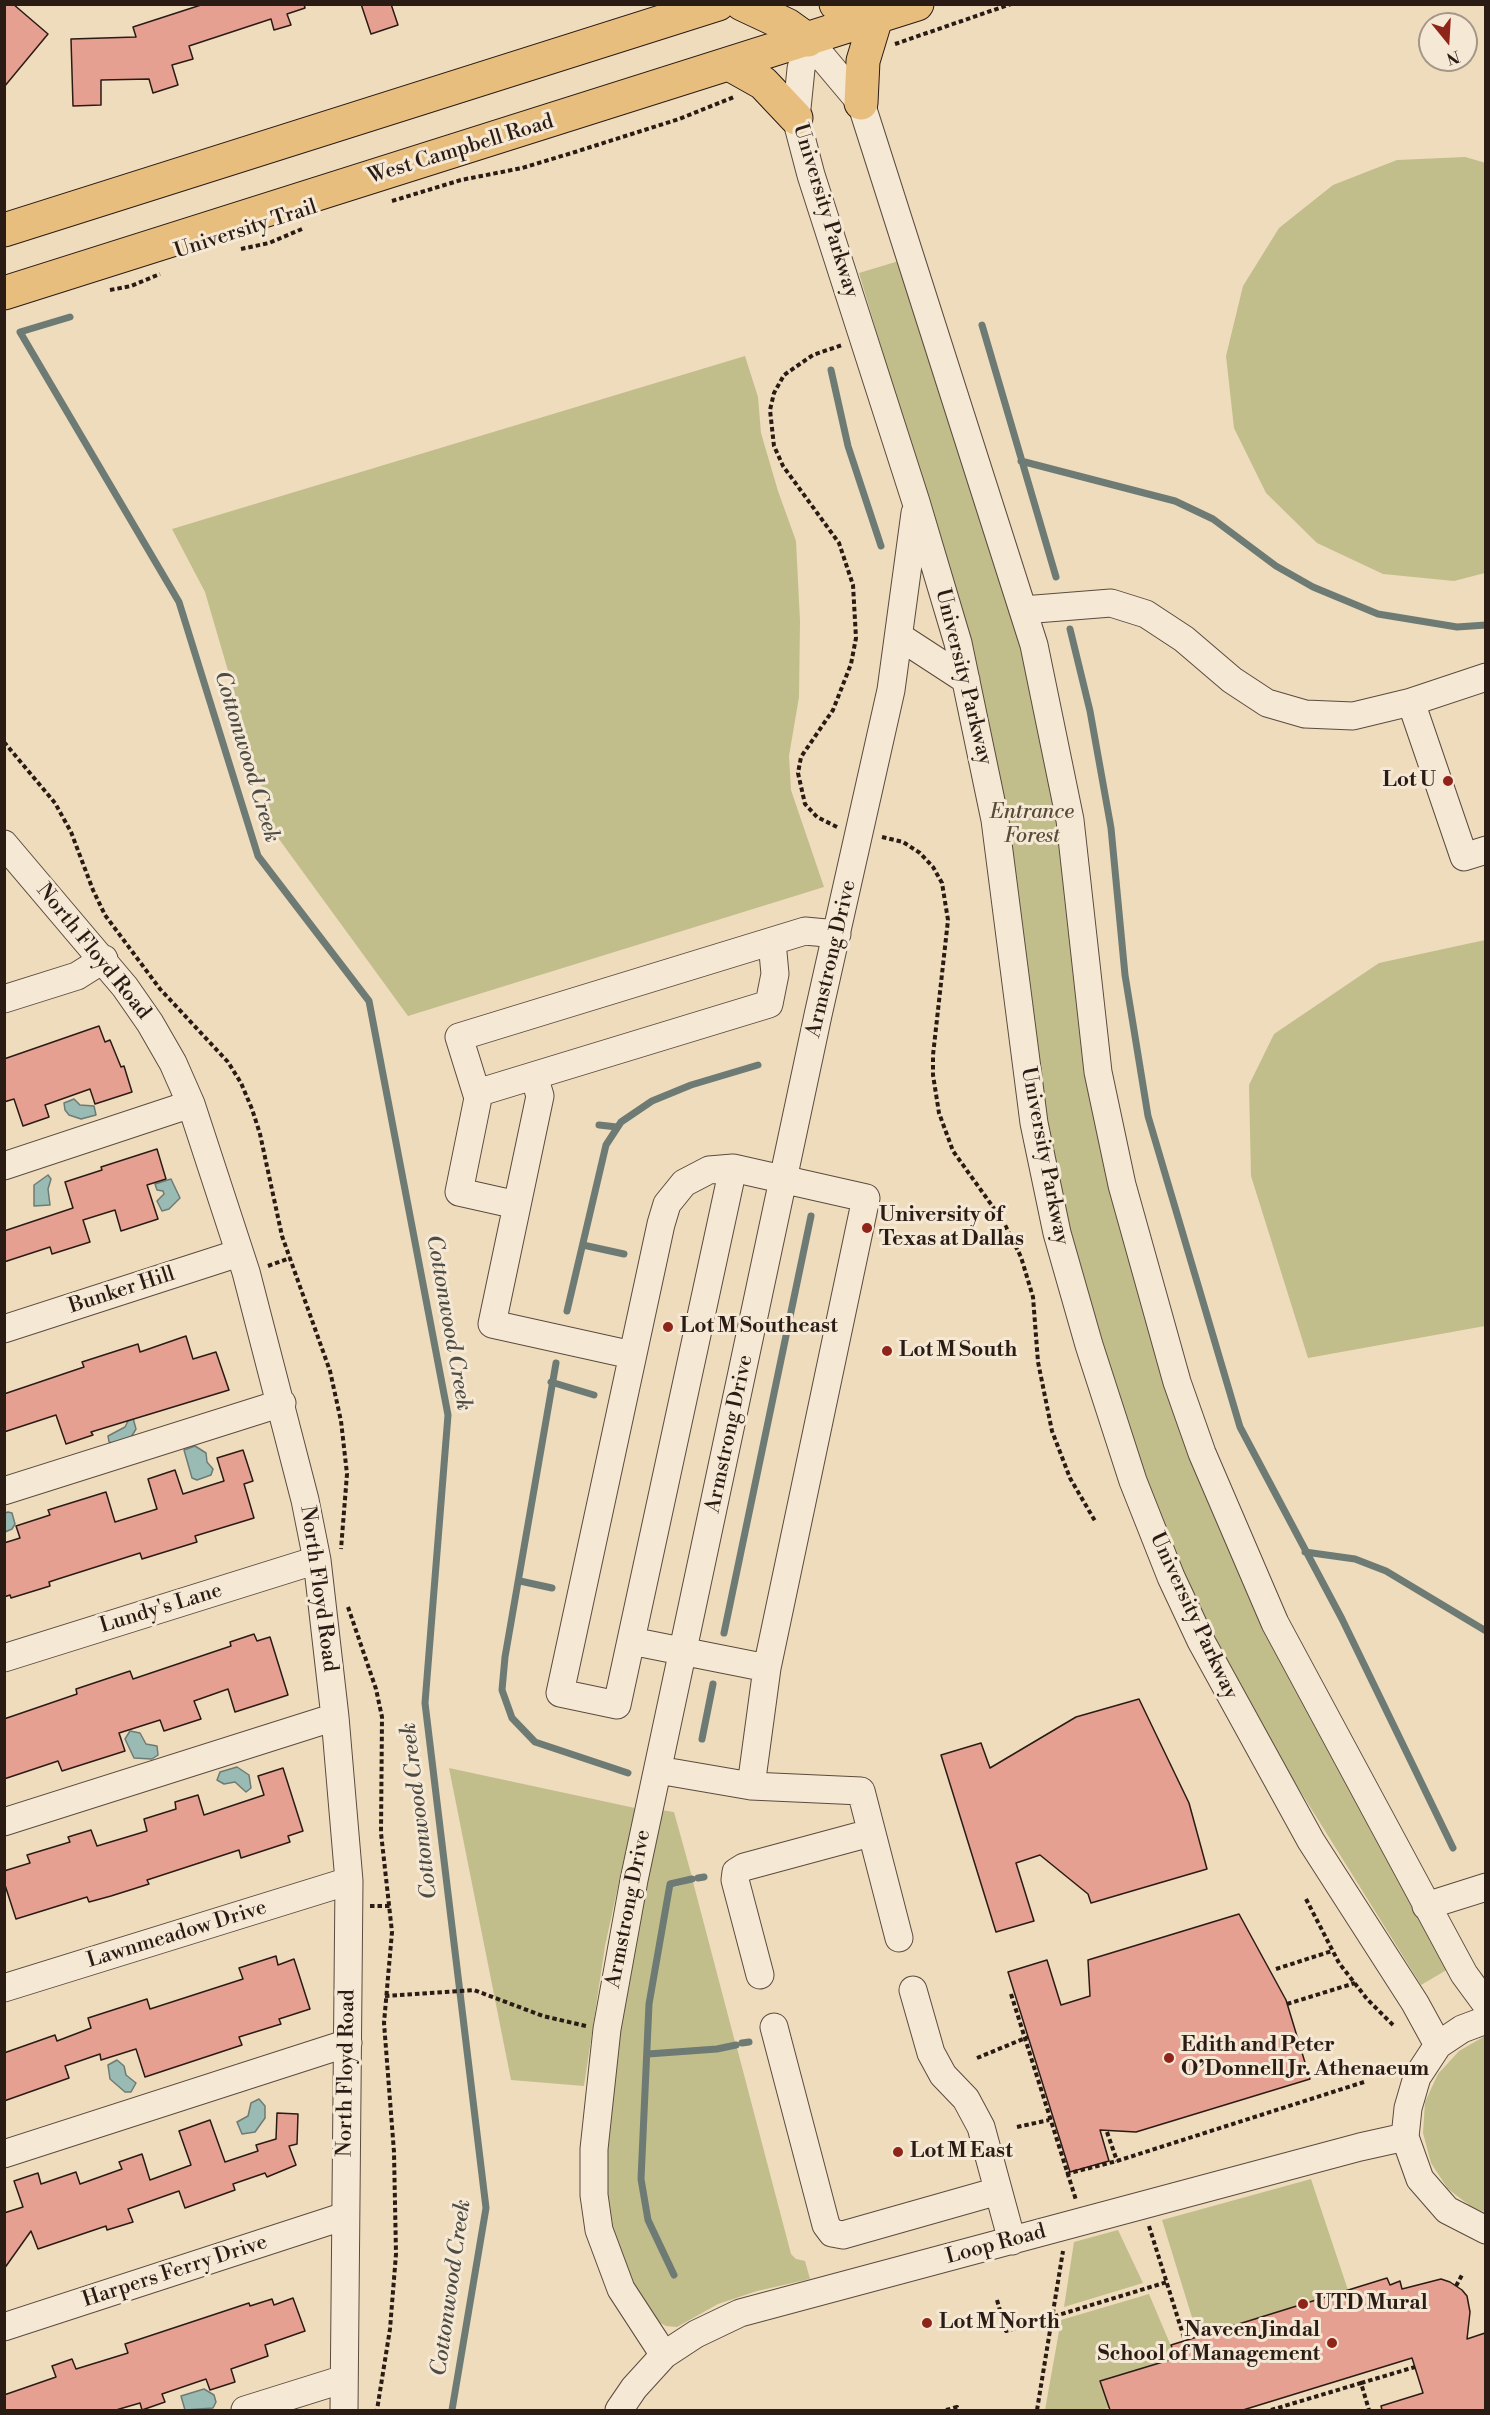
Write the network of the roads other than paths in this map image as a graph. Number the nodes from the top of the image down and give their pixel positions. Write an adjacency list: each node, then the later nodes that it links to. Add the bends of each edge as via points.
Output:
1 (718, 4): 11 (main road)
2 (829, 4): 7 (main road)
3 (837, 4): 6 (main road)
4 (917, 4): 6 (main road, West Campbell Road)
5 (759, 8): 7 (main road); 8 (main road)
6 (883, 32): 7 (main road, West Campbell Road); 9 (main road, via 863,62)
7 (808, 40): 8 (main road, West Campbell Road); 9 (street); 10 (street, University Parkway)
8 (735, 86): 10 (main road, via 763,83); 12 (main road, West Campbell Road)
9 (861, 102): 14 (street)
10 (796, 118): 13 (street, University Parkway)
11 (4, 230)
12 (4, 293)
13 (916, 502): 15 (street, Armstrong Drive); 17 (street, University Parkway)
14 (1023, 610): 18 (street, via 1111,603 1146,614 1184,639 1240,686 1268,703 1305,714 1353,717); 49 (street, via 1034,645 1070,820 1098,1072 1122,1185 1173,1372 1202,1453 1275,1623)
15 (900, 638): 17 (street); 21 (street, Armstrong Drive)
16 (1485, 677): 18 (street)
17 (966, 680): 58 (street, University Parkway, via 995,820 1034,1123 1057,1233 1133,1481 1172,1577 1234,1704 1311,1841)
18 (1411, 702): 20 (street, via 1464,857)
19 (4, 844): 23 (street, North Floyd Road)
20 (1485, 850)
21 (837, 934): 22 (street, via 805,931); 30 (street, Armstrong Drive)
22 (772, 942): 25 (street, via 775,974 769,1004); 26 (street, via 459,1037)
23 (104, 959): 24 (street, via 77,976); 27 (street, North Floyd Road, via 150,1023)
24 (4, 999)
25 (534, 1076): 26 (street); 31 (street, via 540,1096)
26 (477, 1093): 31 (street, via 459,1192)
27 (191, 1104): 28 (street); 32 (street, North Floyd Road)
28 (4, 1166)
29 (733, 1168): 30 (street); 34 (street, via 709,1170 684,1183 667,1204); 38 (street)
30 (785, 1178): 39 (street, Armstrong Drive); 41 (street, via 866,1198)
31 (518, 1205): 34 (street, via 492,1324)
32 (239, 1253): 33 (street, Bunker Hill); 35 (street, North Floyd Road)
33 (4, 1329)
34 (632, 1355): 38 (street, via 560,1693 617,1705)
35 (282, 1403): 36 (street); 37 (street, North Floyd Road)
36 (4, 1491)
37 (317, 1560): 40 (street, Lundy's Lane); 42 (street, North Floyd Road)
38 (631, 1641): 39 (street)
39 (683, 1650): 41 (street); 43 (street, Armstrong Drive)
40 (4, 1658)
41 (766, 1668): 44 (street)
42 (335, 1717): 45 (street); 47 (street, North Floyd Road)
43 (658, 1770): 44 (street); 66 (street, Armstrong Drive, via 607,2029 594,2149 594,2195 599,2230 621,2289)
44 (751, 1786): 46 (street, via 861,1791)
45 (4, 1822)
46 (870, 1833): 50 (street); 51 (street, via 736,1872)
47 (349, 1881): 52 (street, Lawnmeadow Drive); 57 (street, North Floyd Road)
48 (1485, 1887): 49 (street)
49 (1426, 1906): 54 (street)
50 (899, 1938)
51 (760, 1975)
52 (4, 1988)
53 (913, 1990): 61 (street, via 931,2053 978,2119)
54 (1485, 2004)
55 (1485, 2020): 58 (street)
56 (774, 2027): 61 (street, via 831,2233 843,2235)
57 (348, 2043): 60 (street); 62 (street, North Floyd Road)
58 (1438, 2045): 59 (street, via 1417,2078)
59 (1405, 2138): 63 (street, via 1420,2179 1447,2210); 64 (street, Loop Road, via 1316,2158)
60 (4, 2154)
61 (998, 2191): 64 (street)
62 (345, 2216): 65 (street, Harpers Ferry Drive); 67 (street, North Floyd Road)
63 (1485, 2230)
64 (1012, 2241): 66 (street, Loop Road, via 740,2313)
65 (4, 2327)
66 (664, 2355): 70 (street, Loop Road)
67 (344, 2379): 68 (street); 69 (street, North Floyd Road)
68 (245, 2410)
69 (344, 2410)
70 (619, 2410)

